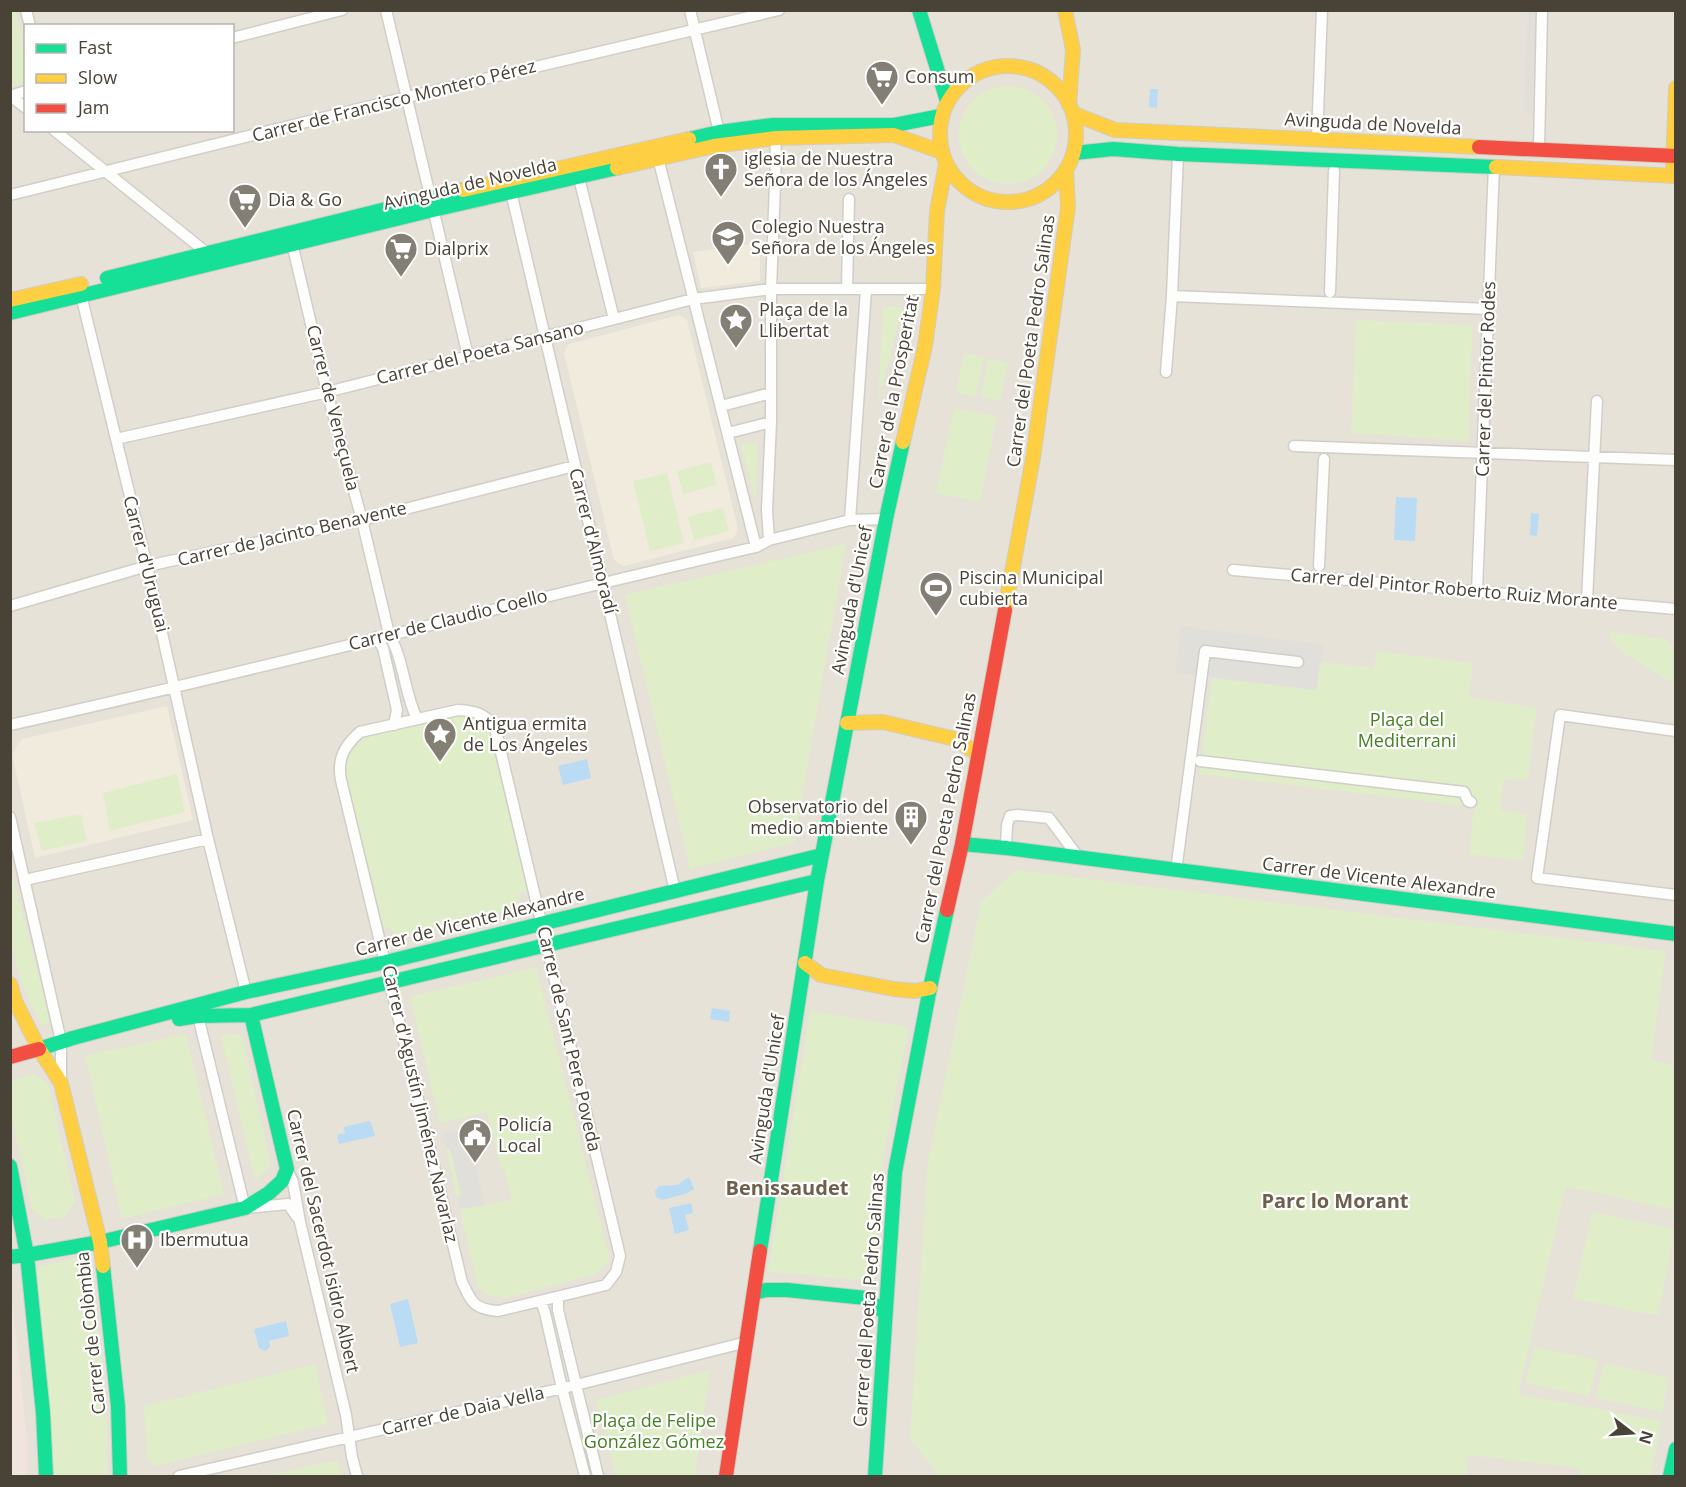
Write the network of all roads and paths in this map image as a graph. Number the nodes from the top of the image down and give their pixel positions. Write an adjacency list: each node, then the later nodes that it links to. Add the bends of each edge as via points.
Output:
1 (342, 10): 10 (street)
2 (386, 10): 13 (street)
3 (690, 10): 9 (street)
4 (779, 10): 9 (street, Carrer de Francisco Montero Pérez)
5 (919, 10): 14 (main road)
6 (1065, 10): 16 (main road, via 1073,50)
7 (1322, 10): 21 (street)
8 (1542, 10): 22 (street)
9 (694, 29): 13 (street, Carrer de Francisco Montero Pérez); 19 (street)
10 (234, 37)
11 (1676, 88): 25 (main road)
12 (10, 96): 15 (street)
13 (407, 97): 31 (street, Carrer de Francisco Montero Pérez); 37 (street)
14 (947, 101): 16 (main road, via 957,88 981,71 1014,66 1040,75 1059,90); 17 (main road)
15 (24, 106)
16 (1072, 110): 21 (main road, Avinguda de Novelda, via 1115,130); 23 (main road, via 1076,128)
17 (941, 116): 20 (main road, Avinguda de Novelda, via 894,125); 27 (main road, via 939,138)
18 (57, 132): 31 (street)
19 (719, 132): 20 (main road, Avinguda de Novelda); 37 (main road, Avinguda de Novelda)
20 (775, 132): 26 (main road, Avinguda de Novelda); 27 (main road, Avinguda de Novelda, via 894,135); 40 (street)
21 (1317, 140): 22 (main road, Avinguda de Novelda)
22 (1539, 148): 25 (main road, Avinguda de Novelda)
23 (1074, 153): 24 (main road, Avinguda de Novelda, via 1113,149); 29 (main road)
24 (1178, 154): 28 (main road, Avinguda de Novelda); 46 (street)
25 (1674, 156): 32 (main road, Avinguda de Novelda)
26 (658, 158): 33 (main road, Avinguda de Novelda); 47 (street)
27 (944, 158): 29 (main road, via 960,183 977,195 1008,202 1032,198); 42 (main road, Carrer de la Prosperitat)
28 (1494, 166): 32 (main road, Avinguda de Novelda); 49 (street, Carrer del Pintor Rodes)
29 (1066, 169): 92 (main road, Carrer del Poeta Pedro Salinas, via 1068,207 1033,458)
30 (1334, 171): 44 (street)
31 (107, 172): 35 (street, Carrer de Francisco Montero Pérez); 39 (street)
32 (1675, 176)
33 (579, 178): 34 (main road, Avinguda de Novelda); 51 (street)
34 (511, 192): 37 (main road, Avinguda de Novelda); 52 (street, Carrer d'Almoradí)
35 (10, 195)
36 (849, 199): 41 (street)
37 (431, 204): 38 (main road, Avinguda de Novelda); 53 (street)
38 (291, 239): 39 (main road, Avinguda de Novelda); 45 (main road, Avinguda de Novelda); 55 (street, Carrer de Veneçuela)
39 (207, 253): 48 (main road, Avinguda de Novelda)
40 (771, 289): 41 (street, Carrer del Poeta Sansano); 47 (street, Carrer del Poeta Sansano); 56 (street)
41 (847, 289): 43 (street, Carrer del Poeta Sansano)
42 (933, 289): 43 (street, Carrer del Poeta Sansano); 70 (main road, Carrer de la Prosperitat, via 925,346)
43 (866, 290): 72 (street, Carrer de la Prosperitat)
44 (1330, 292)
45 (81, 295): 50 (main road, Avinguda de Novelda); 61 (street, Carrer d'Uruguai)
46 (1172, 296): 49 (street); 54 (street)
47 (693, 299): 51 (street, Carrer del Poeta Sansano); 58 (street)
48 (10, 300)
49 (1489, 309): 63 (street, Carrer del Pintor Rodes)
50 (10, 313)
51 (614, 318): 52 (street, Carrer del Poeta Sansano)
52 (546, 335): 53 (street, Carrer del Poeta Sansano); 67 (street, Carrer d'Almoradí)
53 (468, 356): 55 (street, Carrer del Poeta Sansano)
54 (1166, 372)
55 (327, 392): 61 (street, Carrer del Poeta Sansano); 71 (street, Carrer de Veneçuela)
56 (771, 393): 58 (street); 59 (street)
57 (1597, 401): 64 (street)
58 (721, 406): 60 (street)
59 (771, 422): 60 (street); 68 (street)
60 (728, 433): 69 (street)
61 (116, 439): 75 (street, Carrer d'Uruguai)
62 (1294, 446): 63 (street)
63 (1483, 453): 64 (street); 79 (street, Carrer del Pintor Rodes)
64 (1593, 456): 66 (street); 80 (street)
65 (1324, 459): 76 (street)
66 (1676, 460)
67 (574, 466): 71 (street, Carrer de Jacinto Benavente); 78 (street, Carrer d'Almoradí)
68 (768, 504): 69 (street); 73 (street)
69 (747, 510): 74 (street)
70 (886, 519): 72 (street, Carrer de Claudio Coello); 88 (main road, Avinguda d'Unicef)
71 (362, 520): 75 (street, Carrer de Jacinto Benavente); 83 (street, Carrer de Veneçuela)
72 (850, 520): 73 (street, Carrer de Claudio Coello)
73 (769, 540): 74 (street, Carrer de Claudio Coello)
74 (756, 547): 78 (street, Carrer de Claudio Coello)
75 (147, 566): 81 (street, Carrer de Jacinto Benavente); 86 (street, Carrer d'Uruguai)
76 (1319, 566)
77 (1233, 570): 79 (street, Carrer del Pintor Roberto Ruiz Morante)
78 (603, 582): 83 (street, Carrer de Claudio Coello); 104 (street, Carrer d'Almoradí)
79 (1476, 591): 80 (street, Carrer del Pintor Roberto Ruiz Morante)
80 (1587, 600): 82 (street, Carrer del Pintor Roberto Ruiz Morante)
81 (10, 606)
82 (1676, 609)
83 (389, 634): 84 (street, Carrer de Claudio Coello); 87 (street, Carrer de Veneçuela)
84 (376, 638): 86 (street, Carrer de Claudio Coello); 90 (street, via 383,648 397,710)
85 (1298, 662): 101 (street, via 1206,651)
86 (175, 688): 89 (street, Carrer de Claudio Coello); 96 (street)
87 (417, 719): 90 (street, Carrer de Sant Pere Poveda); 106 (street, Carrer de Sant Pere Poveda, via 458,710 478,711 495,727)
88 (847, 723): 92 (main road, via 883,722 955,739); 99 (main road, Avinguda d'Unicef)
89 (10, 725)
90 (394, 725): 109 (street, Carrer d'Agustín Jiménez Navarlaz, via 360,732 350,741 339,763)
91 (1676, 731): 105 (street, via 1560,715 1537,878)
92 (978, 754): 97 (main road, Carrer del Poeta Pedro Salinas)
93 (1200, 761): 94 (street, via 1464,792)
94 (1471, 802)
95 (10, 817): 102 (street, Carrer de Colòmbia)
96 (208, 838): 102 (street); 114 (street)
97 (962, 844): 98 (main road, Carrer de Vicente Alexandre); 113 (main road, Carrer del Poeta Pedro Salinas)
98 (1006, 848): 100 (main road, Carrer de Vicente Alexandre); 100 (street, via 1010,816 1049,818)
99 (822, 855): 103 (main road, Avinguda d'Unicef); 104 (main road, Carrer de Vicente Alexandre)
100 (1079, 858): 101 (main road, Carrer de Vicente Alexandre)
101 (1176, 871): 107 (main road, Carrer de Vicente Alexandre)
102 (26, 880): 118 (street, Carrer de Colòmbia)
103 (817, 881): 108 (main road, Carrer de Vicente Alexandre); 110 (main road, Avinguda d'Unicef)
104 (675, 891): 106 (main road, Carrer de Vicente Alexandre)
105 (1676, 895)
106 (542, 922): 108 (street, Carrer de Sant Pere Poveda); 109 (main road, Carrer de Vicente Alexandre)
107 (1676, 934)
108 (548, 945): 111 (main road, Carrer de Vicente Alexandre); 130 (street, Carrer de Sant Pere Poveda, via 620,1256 616,1272 606,1285)
109 (386, 962): 111 (street, Carrer d'Agustín Jiménez Navarlaz); 114 (main road, Carrer de Vicente Alexandre)
110 (805, 963): 113 (main road, via 821,975 915,992); 129 (main road, Avinguda d'Unicef)
111 (391, 983): 115 (main road, Carrer de Vicente Alexandre); 131 (street, Carrer d'Agustín Jiménez Navarlaz, via 462,1282 471,1302 482,1310 498,1311)
112 (10, 984): 119 (main road, Carrer de Colòmbia)
113 (930, 988): 132 (main road, Carrer del Poeta Pedro Salinas, via 895,1172)
114 (246, 992): 117 (main road, Carrer de Vicente Alexandre)
115 (250, 1015): 116 (main road, Carrer de Vicente Alexandre); 123 (main road, Carrer del Sacerdot Isidro Albert)
116 (198, 1016): 117 (main road, Carrer de Vicente Alexandre, via 143,1027); 124 (street)
117 (128, 1024): 118 (main road, Carrer de Vicente Alexandre)
118 (61, 1041): 119 (main road, Carrer de Vicente Alexandre); 121 (street, Carrer de Colòmbia)
119 (39, 1049): 120 (main road); 121 (main road, Carrer de Colòmbia)
120 (10, 1058)
121 (61, 1083): 126 (main road, Carrer de Colòmbia)
122 (10, 1166): 127 (main road)
123 (287, 1169): 124 (main road, via 282,1181 269,1193); 125 (street, Carrer del Sacerdot Isidro Albert)
124 (244, 1208): 125 (street, via 288,1204); 126 (main road)
125 (300, 1222): 136 (street, Carrer del Sacerdot Isidro Albert)
126 (100, 1242): 127 (main road); 139 (main road, Carrer de Colòmbia, via 118,1406)
127 (27, 1255): 128 (main road); 138 (main road)
128 (10, 1257)
129 (754, 1293): 132 (main road, via 787,1290 866,1298); 133 (main road, Avinguda d'Unicef)
130 (558, 1297): 131 (street, Carrer de Sant Pere Poveda); 134 (street)
131 (540, 1301): 135 (street)
132 (885, 1313): 145 (main road, Carrer del Poeta Pedro Salinas)
133 (747, 1342): 134 (street, Carrer de Daia Vella); 144 (main road, Avinguda d'Unicef)
134 (576, 1385): 135 (street, Carrer de Daia Vella); 143 (street)
135 (562, 1388): 136 (street, Carrer de Daia Vella); 142 (street)
136 (349, 1437): 140 (street, Carrer de Daia Vella); 141 (street, Carrer del Sacerdot Isidro Albert)
137 (1675, 1452): 146 (main road)
138 (46, 1476)
139 (120, 1476)
140 (179, 1476)
141 (357, 1476)
142 (585, 1476)
143 (598, 1476)
144 (726, 1476)
145 (874, 1476)
146 (1670, 1476)

